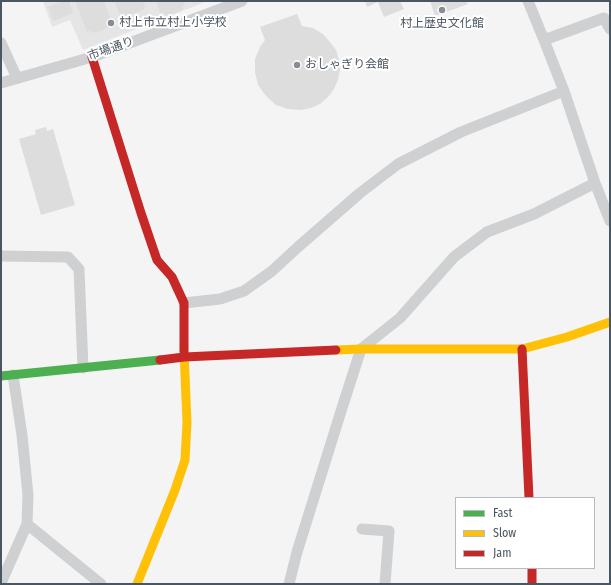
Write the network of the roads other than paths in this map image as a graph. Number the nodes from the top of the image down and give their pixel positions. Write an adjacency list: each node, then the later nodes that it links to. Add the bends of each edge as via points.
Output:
1 (242, 1): 6 (street, 市場通り)
2 (528, 1): 4 (street)
3 (610, 29): 4 (street, via 604,18)
4 (544, 40): 9 (street)
5 (1, 43): 7 (street)
6 (92, 57): 7 (street, 市場通り); 13 (street, via 157,260 172,277)
7 (17, 78): 8 (street, 市場通り)
8 (1, 83)
9 (564, 91): 10 (street); 13 (street, via 461,132 398,164 354,198 272,271 244,291 220,300)
10 (595, 183): 11 (street); 15 (street, via 534,214 488,232 454,257 400,318)
11 (610, 221)
12 (1, 256): 18 (street, via 68,257 79,269)
13 (184, 303): 17 (street)
14 (610, 322): 16 (street, via 568,337)
15 (361, 349): 16 (street); 17 (street); 28 (street)
16 (522, 349): 21 (street)
17 (184, 357): 18 (street); 27 (street, via 187,422 185,460)
18 (83, 368): 19 (street)
19 (14, 374): 20 (street); 22 (street, via 28,495)
20 (1, 376)
21 (529, 497)
22 (27, 524): 25 (street); 26 (street)
23 (362, 529): 29 (street, via 389,531)
24 (532, 569): 30 (street)
25 (1, 583)
26 (101, 584)
27 (137, 584)
28 (289, 584)
29 (385, 584)
30 (532, 584)

